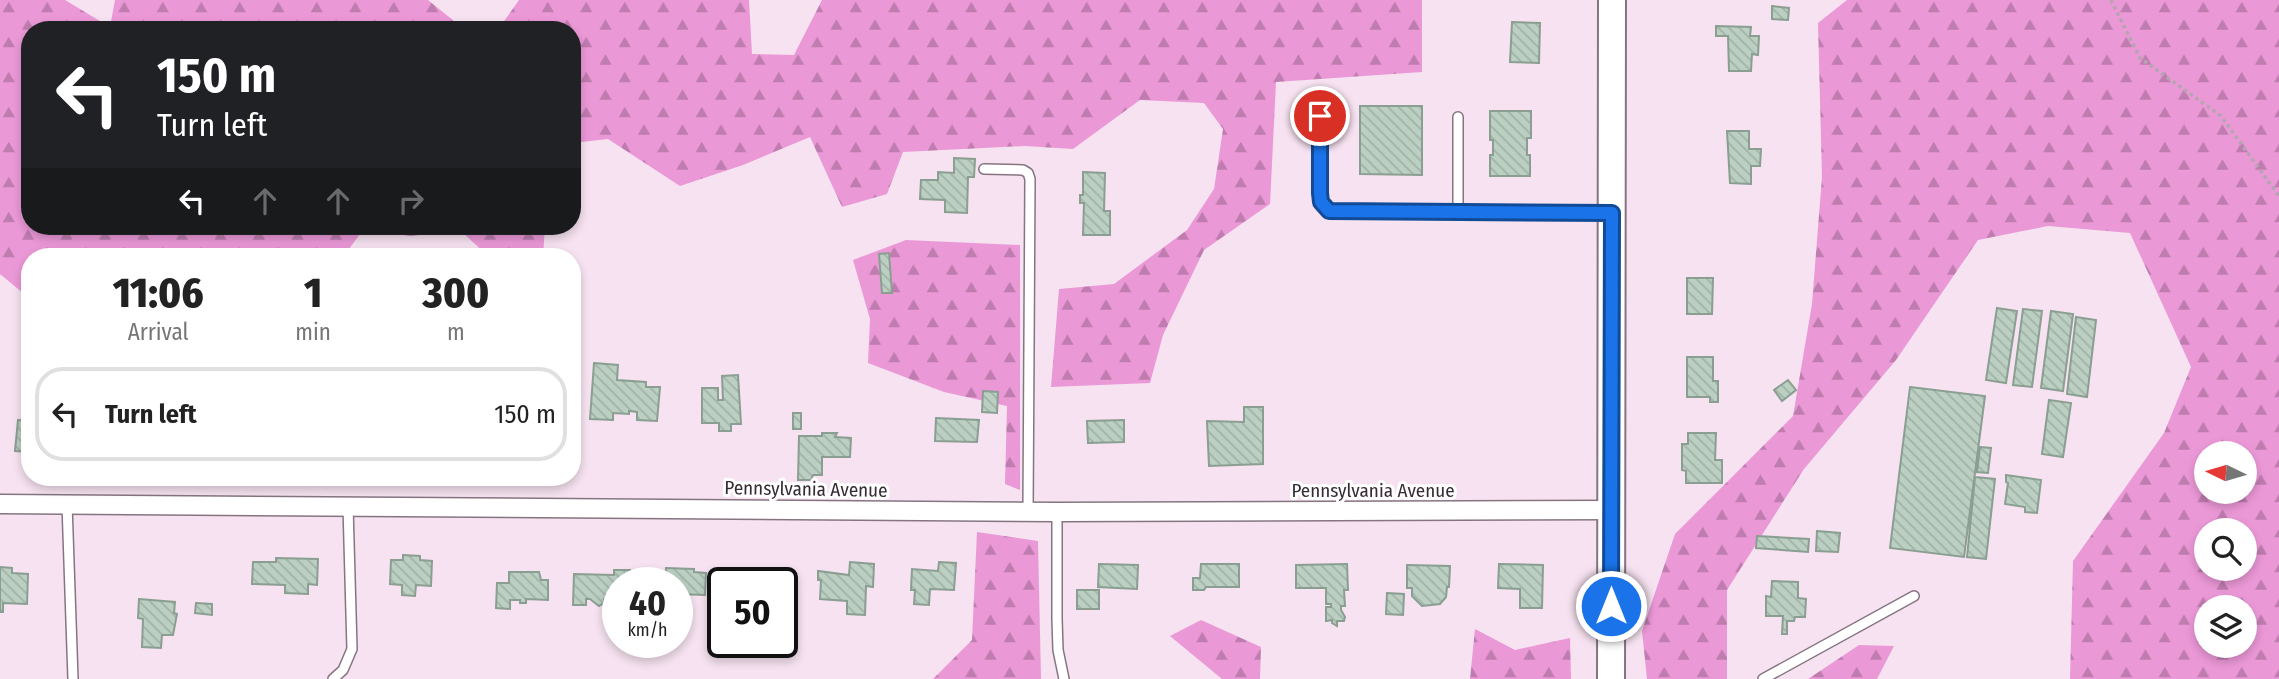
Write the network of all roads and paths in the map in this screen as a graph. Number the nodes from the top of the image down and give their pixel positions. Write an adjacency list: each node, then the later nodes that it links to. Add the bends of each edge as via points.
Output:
1 (1612, 0): 8 (main road)
2 (2111, 0): 6 (path, via 2140,58 2221,116)
3 (1320, 116): 7 (lane, via 1320,193 1329,211)
4 (1458, 117): 7 (lane)
5 (984, 169): 13 (lane, via 1023,170 1030,179)
6 (2279, 196)
7 (1458, 212): 8 (lane)
8 (1612, 213): 12 (main road)
9 (0, 504): 10 (street, Pennsylvania Avenue)
10 (67, 504): 11 (street, Pennsylvania Avenue); 16 (lane)
11 (348, 506): 13 (street, Pennsylvania Avenue); 17 (lane, via 352,649 343,670)
12 (1612, 510): 14 (street, Pennsylvania Avenue); 19 (main road)
13 (1028, 512): 14 (street, Pennsylvania Avenue)
14 (1057, 512): 18 (lane, via 1058,650)
15 (1914, 596): 20 (lane)
16 (73, 679)
17 (333, 679)
18 (1064, 679)
19 (1611, 679)
20 (1763, 679)

